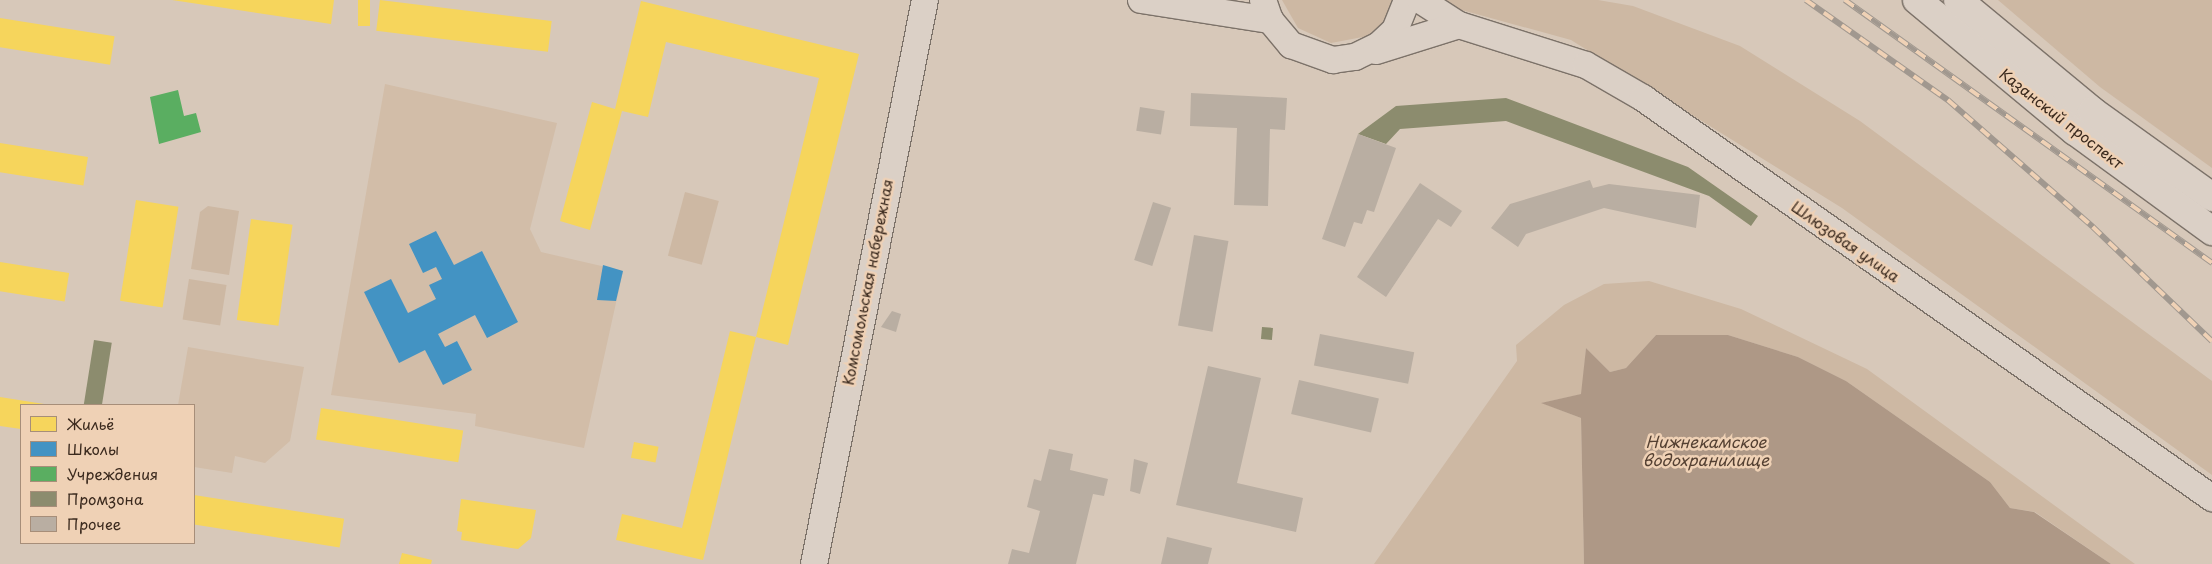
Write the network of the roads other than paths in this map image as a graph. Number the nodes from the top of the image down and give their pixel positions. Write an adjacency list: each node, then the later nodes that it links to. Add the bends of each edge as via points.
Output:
1 (925, 0): 13 (street, Комсомольская набережная)
2 (1141, 0): 7 (street)
3 (1407, 0): 9 (street, via 1395,30 1378,46)
4 (1420, 0): 8 (street, Шлюзовая улица)
5 (1917, 0): 11 (main road, Казанский проспект, via 2075,131)
6 (1958, 0): 10 (main road, Казанский проспект, via 2092,111)
7 (1266, 10): 9 (street, via 1291,46 1312,56)
8 (1459, 25): 9 (street); 12 (street, Шлюзовая улица, via 1586,65 1643,98)
9 (1355, 57)
10 (2212, 197)
11 (2212, 231)
12 (2212, 498)
13 (814, 564)

